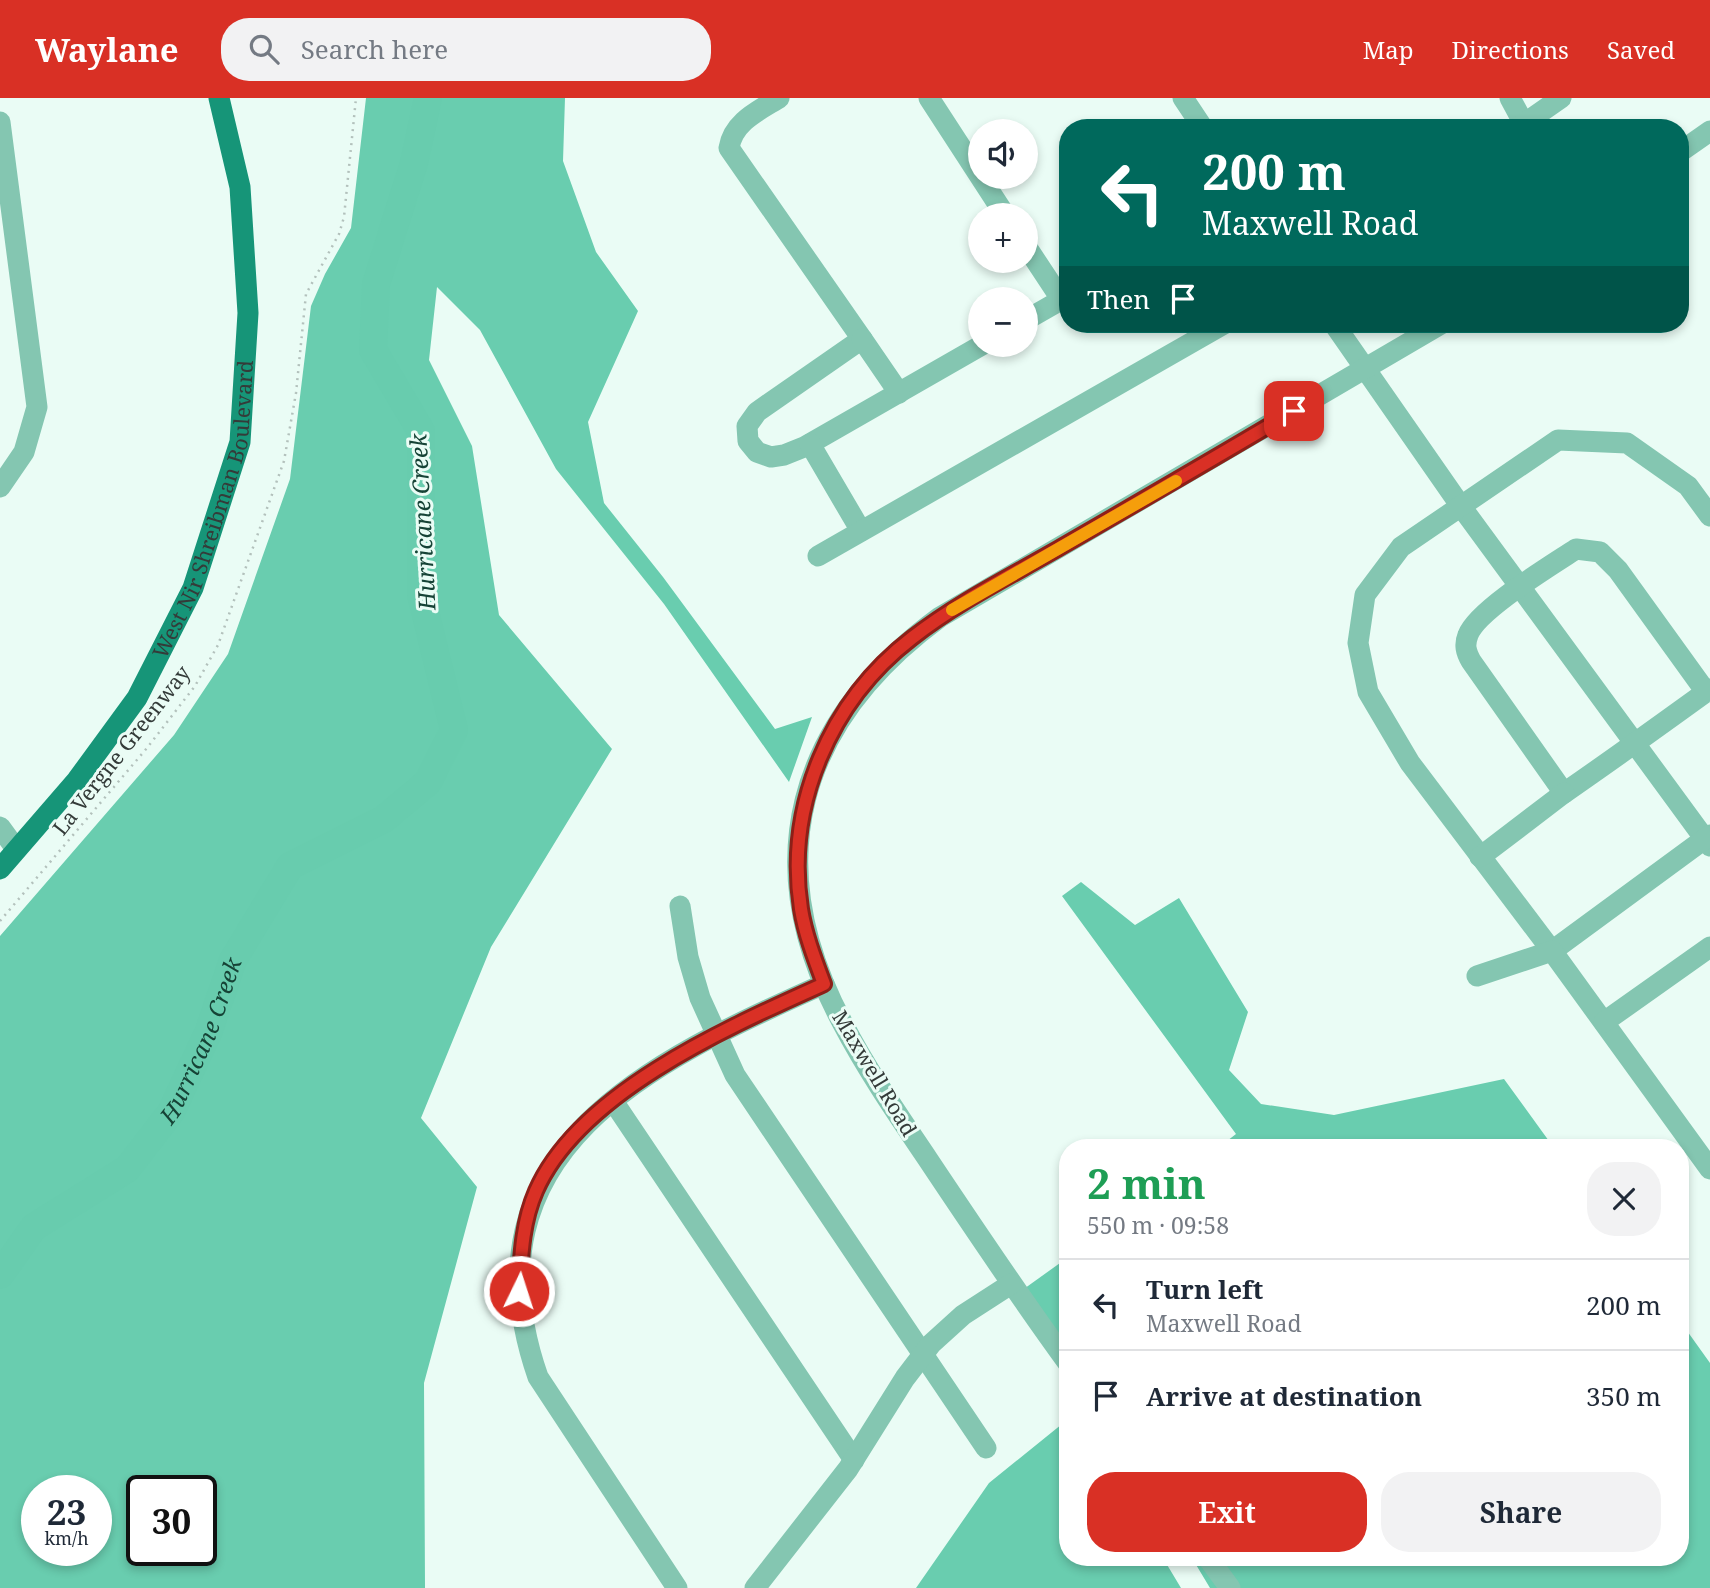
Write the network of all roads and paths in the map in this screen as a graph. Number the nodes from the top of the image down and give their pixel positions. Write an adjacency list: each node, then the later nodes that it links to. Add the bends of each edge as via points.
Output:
1 (219, 98): 39 (main road, West Nir Shreibman Boulevard, via 240,187 248,313 240,442 193,588 137,698 77,780)
2 (356, 98): 43 (path, La Vergne Greenway, via 344,217 306,294 284,461 227,622 195,686 96,811)
3 (779, 98): 23 (street, via 741,123 729,148)
4 (929, 98): 15 (street)
5 (1510, 98): 9 (street)
6 (1561, 98): 10 (street)
7 (1186, 99): 8 (street)
8 (1198, 119)
9 (1518, 119)
10 (1531, 119)
11 (0, 122): 14 (street)
12 (1710, 131): 13 (street)
13 (1689, 146)
14 (4, 178): 28 (street, via 37,407 23,452)
15 (996, 203)
16 (1038, 262): 17 (street)
17 (1059, 291)
18 (1059, 301): 19 (street)
19 (1038, 313)
20 (1208, 333): 31 (street)
21 (1340, 333): 25 (street)
22 (1426, 333): 25 (street, Maxwell Road)
23 (862, 339): 26 (street); 27 (street, via 757,412 747,426 748,442 771,457)
24 (968, 353): 26 (street)
25 (1366, 370): 29 (street); 47 (street, Maxwell Road, via 940,617 880,666 834,726 808,787 800,830 797,877 801,911)
26 (899, 393): 27 (street)
27 (810, 444): 31 (street)
28 (0, 486)
29 (1460, 505): 30 (street, via 1558,440 1572,440 1627,443 1688,486); 33 (street); 40 (street, via 1401,547 1365,595 1358,643 1368,692 1410,763)
30 (1710, 516)
31 (861, 531): 32 (street)
32 (818, 556)
33 (1520, 587): 34 (street, via 1576,549 1600,552 1619,570); 35 (street); 36 (street, via 1468,633 1465,650)
34 (1708, 691): 35 (street)
35 (1635, 743): 36 (street); 38 (street)
36 (1564, 793): 40 (street)
37 (0, 827): 39 (street)
38 (1708, 840): 45 (street)
39 (16, 849): 41 (main road, West Nir Shreibman Boulevard)
40 (1480, 857): 45 (street)
41 (0, 869)
42 (680, 905): 49 (street, via 688,957)
43 (0, 921)
44 (1710, 947): 48 (street)
45 (1552, 951): 46 (street); 48 (street)
46 (1477, 976)
47 (824, 984): 49 (street); 54 (street, Maxwell Road, via 843,1024 910,1132)
48 (1604, 1022): 51 (street)
49 (716, 1034): 50 (street); 56 (street, via 753,1105)
50 (613, 1101): 58 (street); 60 (street, via 566,1144 536,1191 523,1237 519,1291 524,1339 538,1377)
51 (1688, 1139)
52 (1689, 1140): 53 (street)
53 (1710, 1169)
54 (1011, 1284): 55 (street, Maxwell Road); 56 (street, via 963,1315)
55 (1059, 1351)
56 (923, 1355): 57 (street); 58 (street)
57 (986, 1448)
58 (854, 1460): 61 (street)
59 (1214, 1566): 62 (street)
60 (677, 1588)
61 (755, 1588)
62 (1230, 1588)

